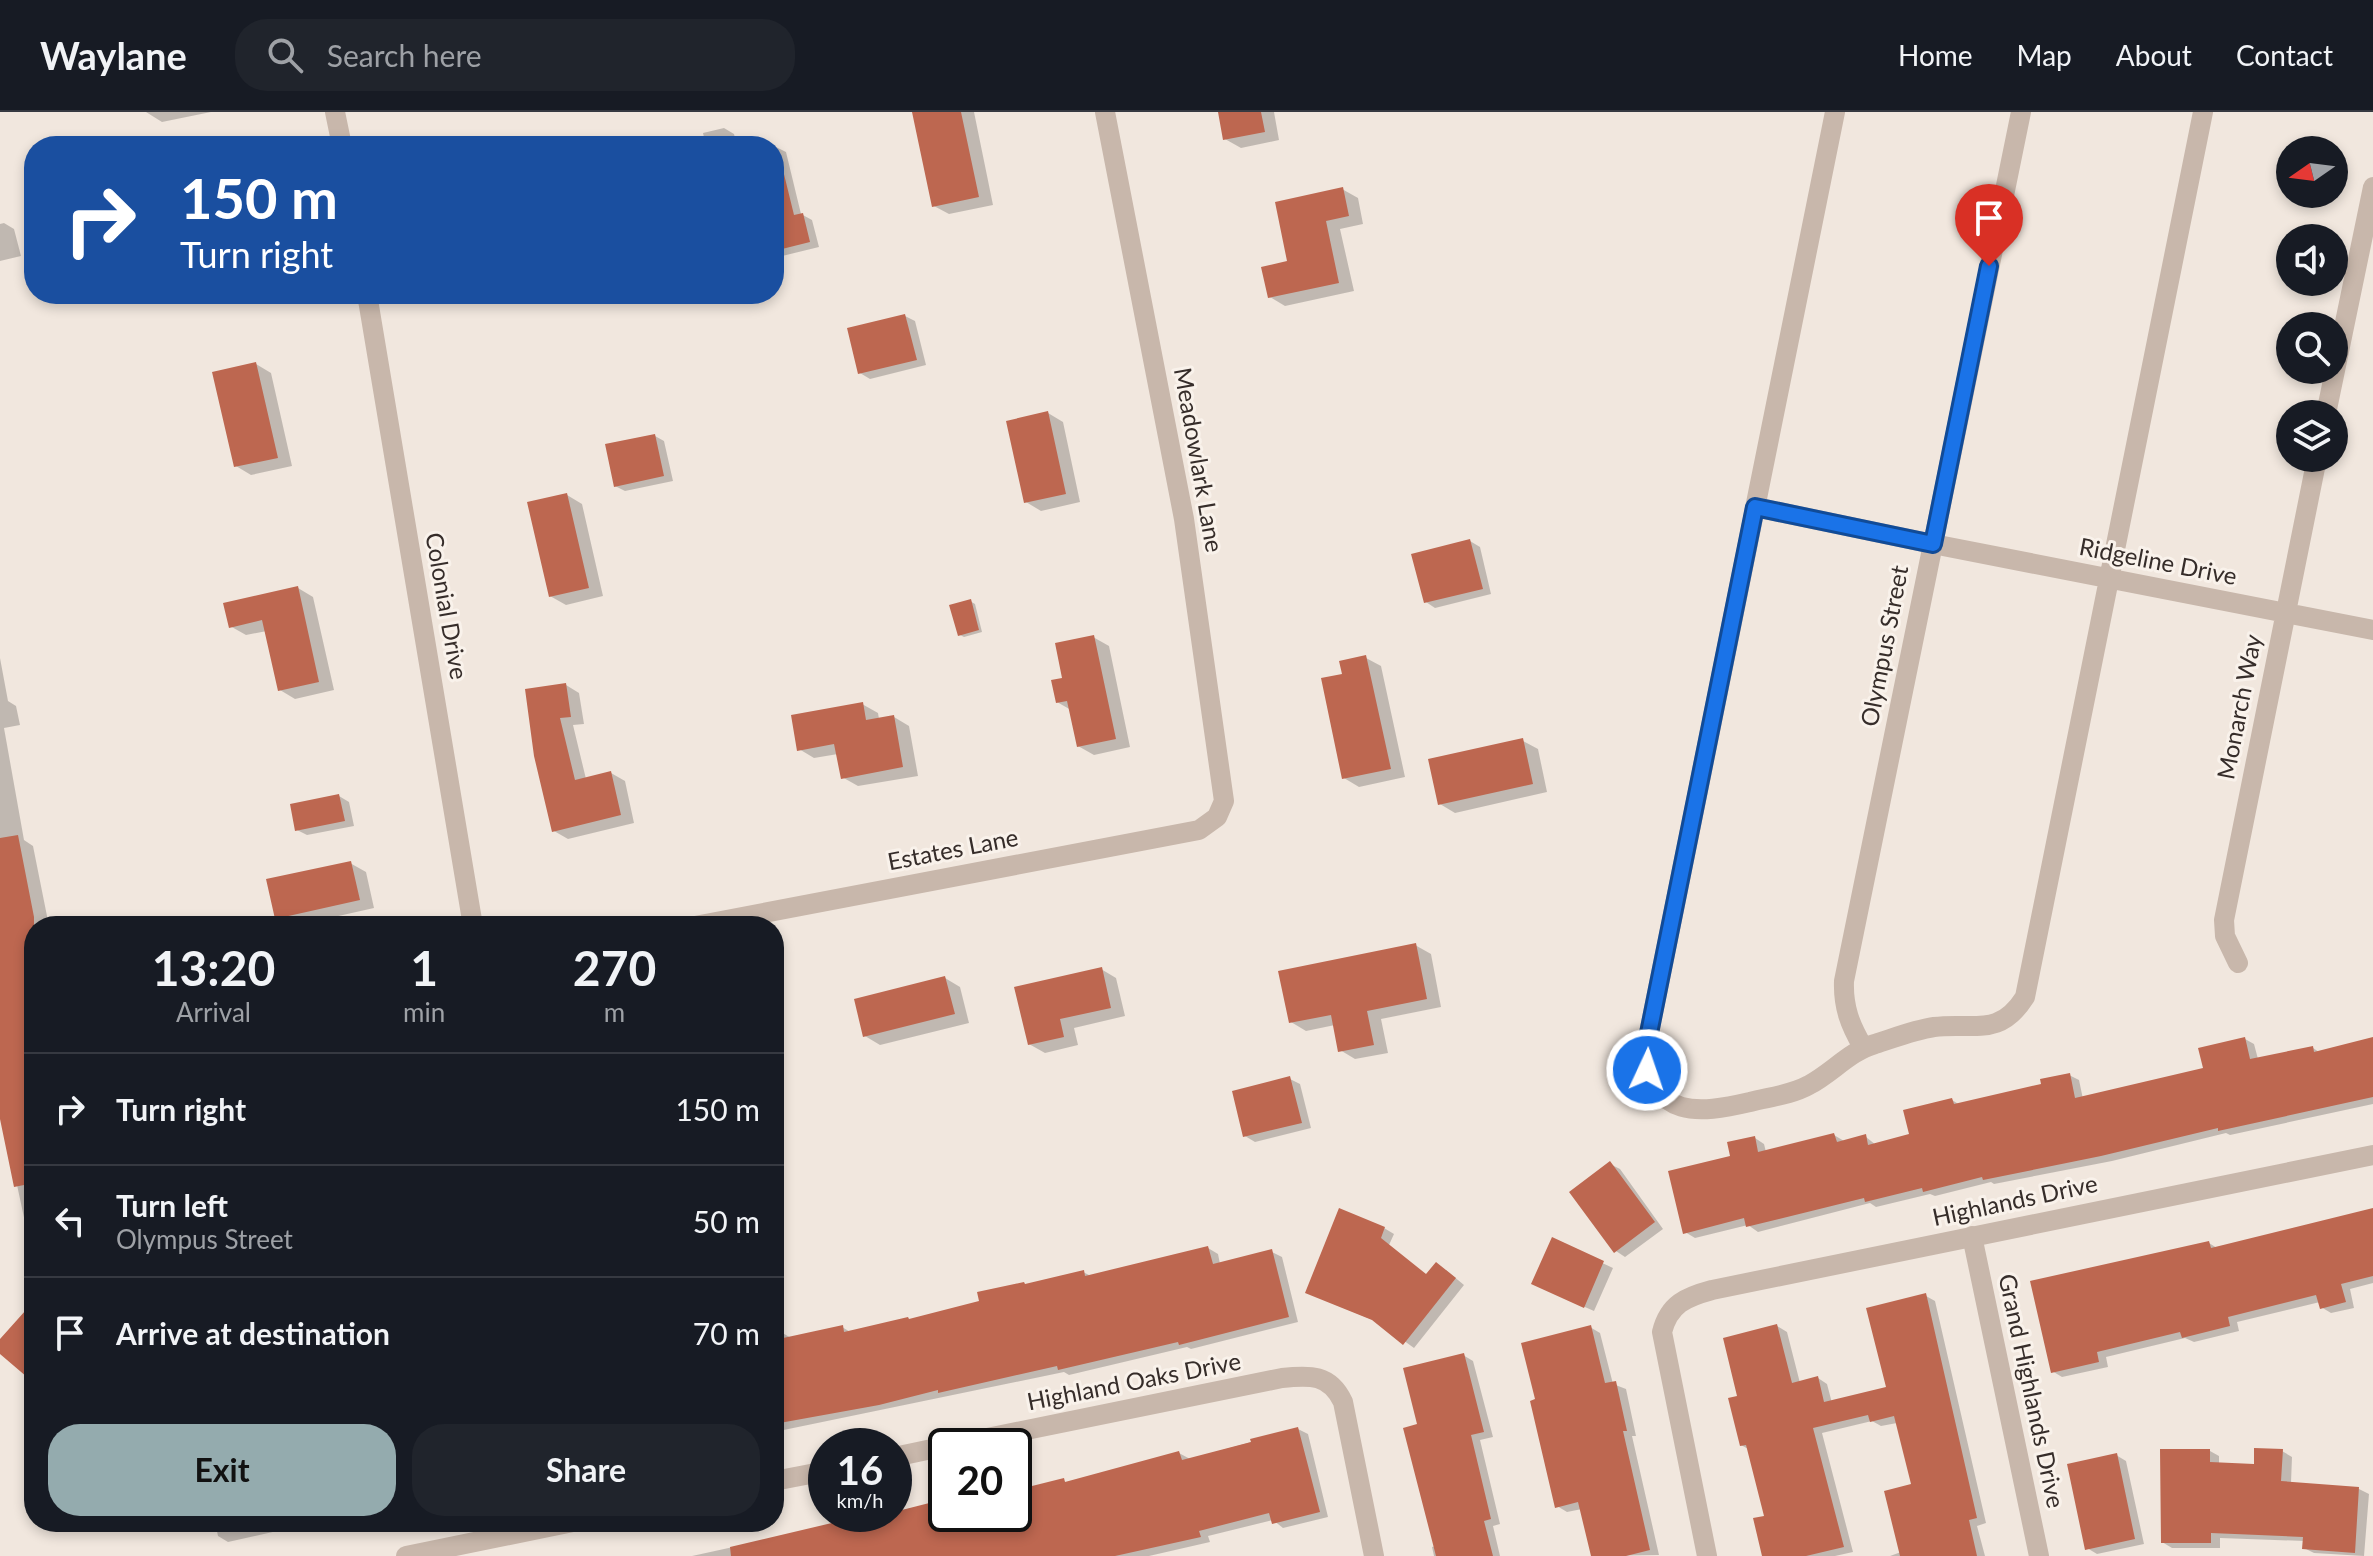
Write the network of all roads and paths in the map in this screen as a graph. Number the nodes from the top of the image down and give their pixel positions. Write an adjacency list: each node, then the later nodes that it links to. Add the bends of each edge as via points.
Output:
1 (335, 112): 6 (street)
2 (1105, 112): 16 (street, Meadowlark Lane, via 1184,519 1224,801)
3 (1835, 112): 11 (street)
4 (2021, 112): 12 (street, Olympus Street)
5 (2203, 112): 13 (street)
6 (340, 136)
7 (2373, 187): 9 (street)
8 (369, 304): 17 (street, Colonial Drive)
9 (2329, 400)
10 (2314, 472): 14 (street, Monarch Way)
11 (1755, 507): 12 (street, Ridgeline Drive); 20 (street, via 1645,1053 1647,1070 1664,1097 1681,1108 1708,1110 1797,1091)
12 (1933, 544): 13 (street, Ridgeline Drive); 20 (street, Olympus Street, via 1844,981 1846,1011)
13 (2110, 579): 14 (street, Ridgeline Drive); 20 (street, via 2025,997 1997,1024 1935,1027)
14 (2286, 613): 15 (street, Ridgeline Drive); 19 (street, Monarch Way, via 2224,920 2229,950)
15 (2373, 630)
16 (1217, 817): 18 (street, Estates Lane, via 1199,830)
17 (471, 916)
18 (748, 916)
19 (2238, 963)
20 (1863, 1047)
21 (2373, 1155): 22 (street, Highlands Drive)
22 (1972, 1236): 29 (street, Highlands Drive, via 1712,1290 1690,1296 1672,1309 1662,1332); 30 (street, Grand Highlands Drive)
23 (1032, 1429): 28 (street, Highland Oaks Drive, via 1282,1378 1308,1375 1331,1383 1349,1423)
24 (808, 1474): 25 (street)
25 (784, 1479)
26 (524, 1532): 27 (street)
27 (406, 1556)
28 (1374, 1556)
29 (1707, 1556)
30 (2039, 1556)

